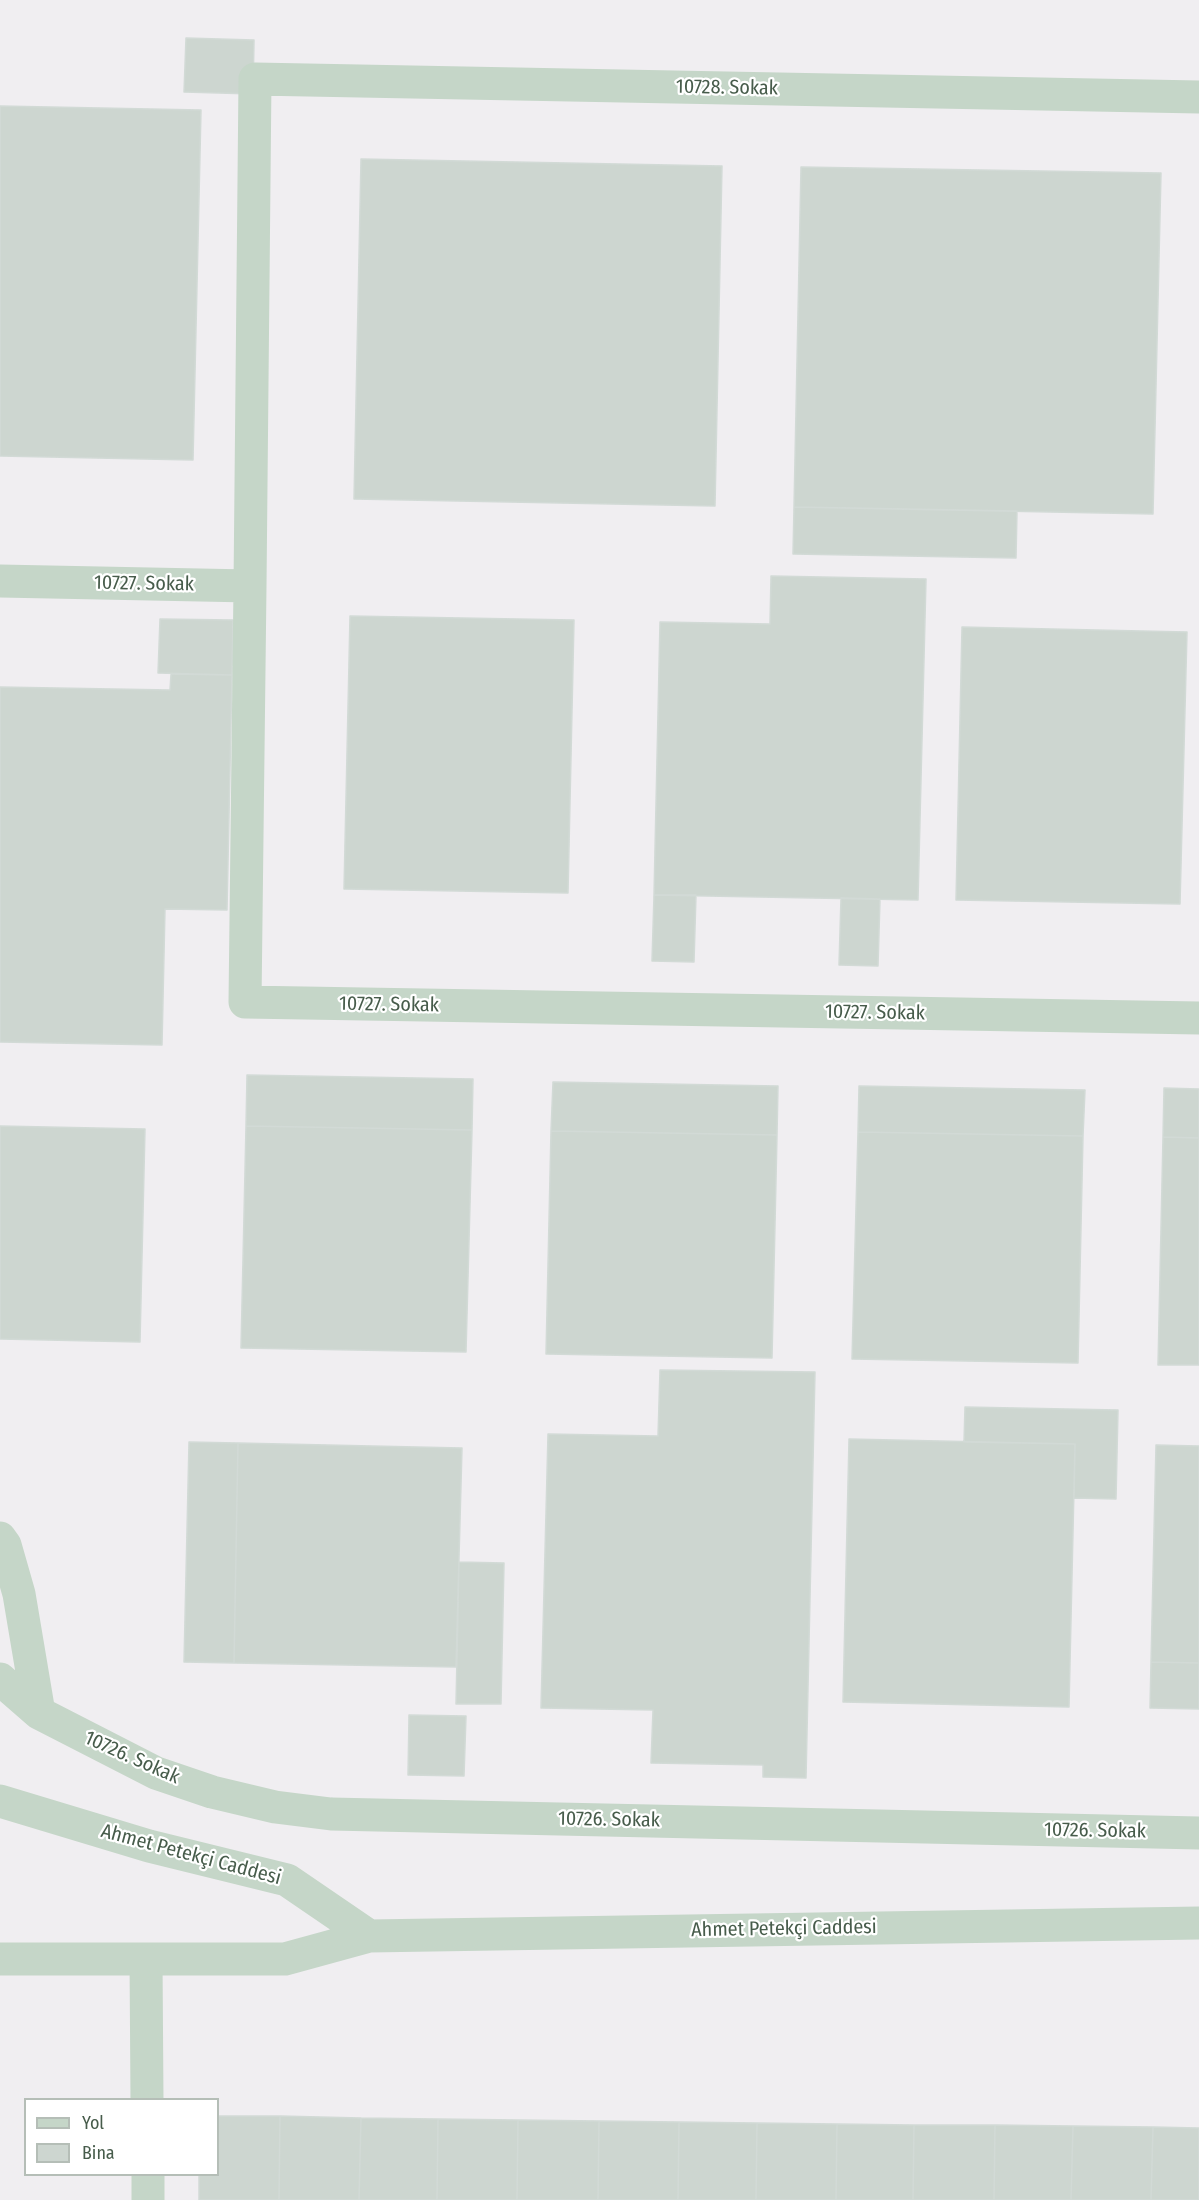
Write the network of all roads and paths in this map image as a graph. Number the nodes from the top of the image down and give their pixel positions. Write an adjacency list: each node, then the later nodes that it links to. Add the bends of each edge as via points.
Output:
1 (1199, 97): 3 (street, 10728. Sokak, via 255,79)
2 (0, 581): 3 (street, 10727. Sokak)
3 (250, 586): 4 (street, 10727. Sokak, via 245,1002)
4 (1199, 1018)
5 (0, 1538): 7 (street, via 19,1594)
6 (0, 1680): 7 (street, 10726. Sokak)
7 (39, 1713): 9 (street, 10726. Sokak, via 156,1773 275,1807 331,1814)
8 (0, 1802): 11 (street, Ahmet Petekçi Caddesi, via 148,1846 287,1880)
9 (1199, 1833)
10 (1199, 1923): 11 (street, Ahmet Petekçi Caddesi)
11 (369, 1936): 13 (street, Ahmet Petekçi Caddesi, via 285,1959)
12 (0, 1959): 13 (street, Ahmet Petekçi Caddesi)
13 (146, 1959): 14 (street)
14 (147, 2098)
15 (147, 2176): 16 (street)
16 (148, 2200)

